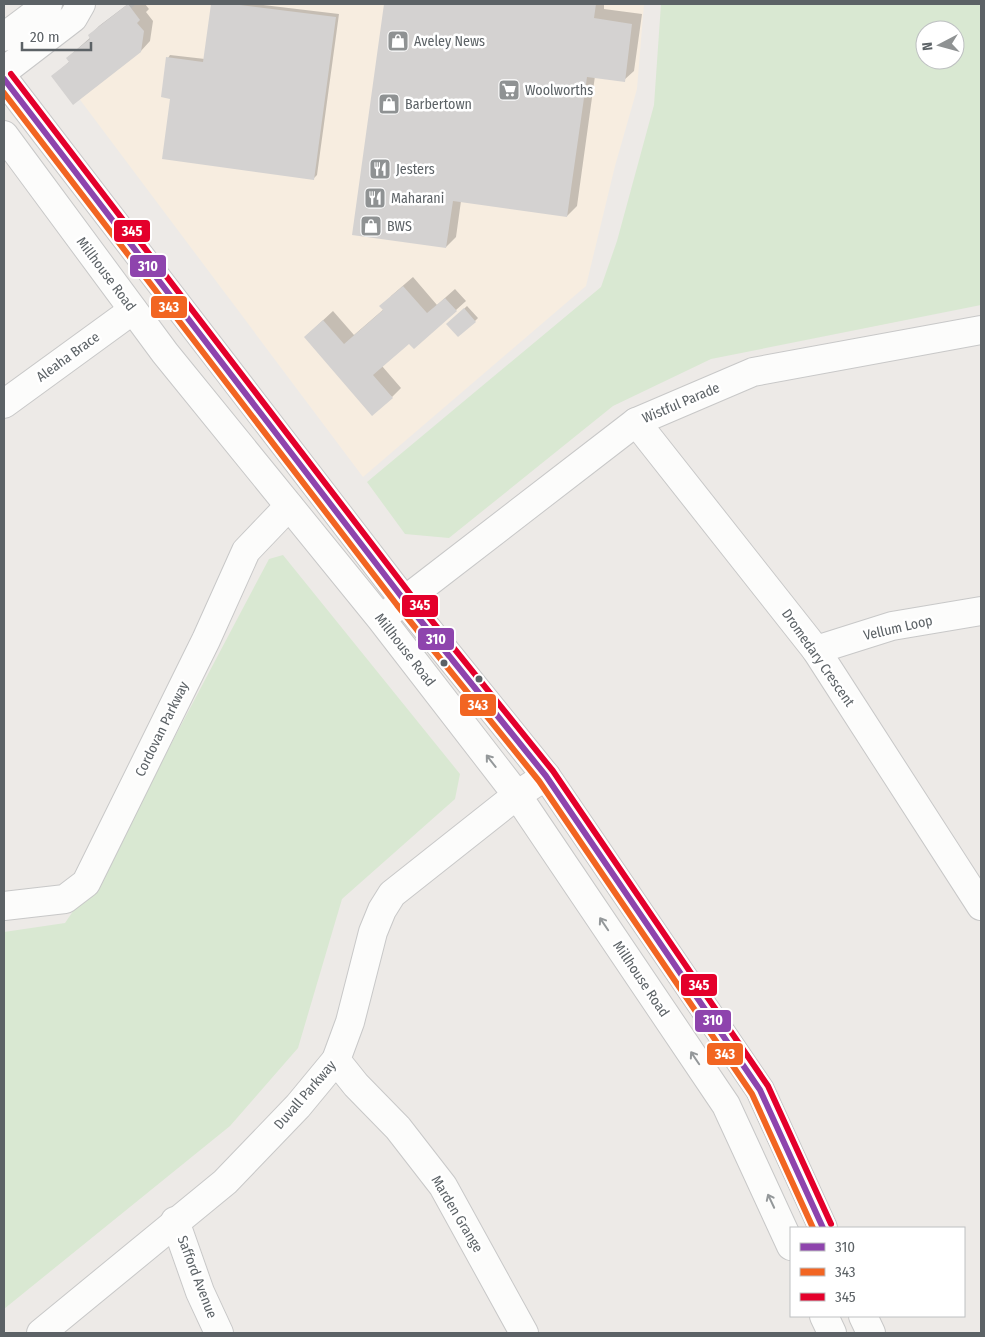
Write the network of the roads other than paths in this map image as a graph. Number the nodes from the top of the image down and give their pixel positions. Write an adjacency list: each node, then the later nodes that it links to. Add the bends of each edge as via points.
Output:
1 (48, 4): 3 (street)
2 (81, 4): 4 (street, via 73,18)
3 (4, 36)
4 (4, 71)
5 (4, 79): 12 (street)
6 (4, 135): 7 (street, Millhouse Road)
7 (133, 310): 9 (street, Aleaha Brace); 11 (street, Millhouse Road)
8 (981, 330): 10 (street, Wistful Parade, via 753,372)
9 (4, 404)
10 (636, 422): 12 (street, Wistful Parade); 15 (street, Dromedary Crescent)
11 (289, 506): 14 (street, Millhouse Road); 19 (street, Cordovan Parkway, via 246,551 206,640 86,883 64,899)
12 (404, 600): 14 (street, Wistful Parade); 16 (street)
13 (981, 611): 15 (street, Vellum Loop, via 892,626)
14 (381, 619): 17 (street, Millhouse Road, one-way to 14)
15 (816, 650): 18 (street, Dromedary Crescent)
16 (546, 776): 17 (street, Duvall Parkway); 21 (street)
17 (517, 795): 20 (street, Duvall Parkway, via 392,894 373,932 350,1022); 22 (street, Millhouse Road, one-way to 17)
18 (980, 899)
19 (4, 906)
20 (336, 1060): 23 (street, Duvall Parkway, via 298,1106 225,1182); 30 (street, Marden Grange, via 398,1128 443,1186)
21 (760, 1090): 22 (street); 24 (street)
22 (726, 1105): 25 (street, Millhouse Road, one-way to 22)
23 (175, 1221): 28 (street, Duvall Parkway); 29 (street, Safford Avenue, via 200,1292)
24 (823, 1227)
25 (790, 1244)
26 (824, 1317): 31 (street)
27 (863, 1317): 32 (street)
28 (41, 1333)
29 (219, 1333)
30 (524, 1333)
31 (832, 1333)
32 (871, 1333)

